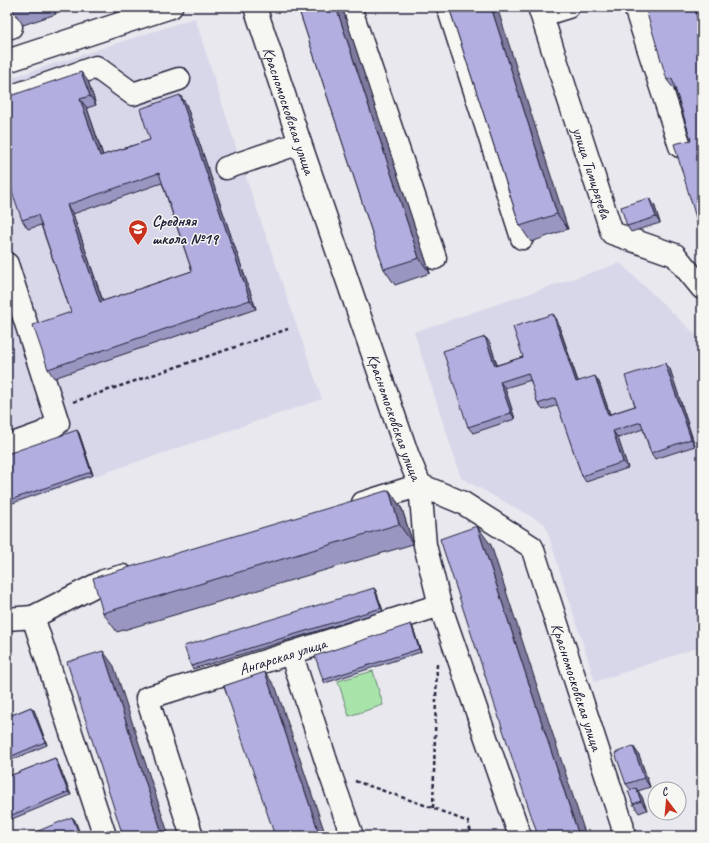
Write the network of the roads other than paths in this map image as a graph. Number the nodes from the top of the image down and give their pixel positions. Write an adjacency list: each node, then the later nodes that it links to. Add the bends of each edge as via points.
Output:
1 (171, 7): 8 (street)
2 (255, 7): 11 (street, Красномосковская улица)
3 (350, 7): 15 (street)
4 (448, 7): 14 (street)
5 (568, 7): 7 (street)
6 (635, 7): 12 (street)
7 (541, 11): 17 (street, улица Тимирязева, via 612,233 675,255)
8 (7, 61)
9 (179, 79): 10 (street, via 133,94 96,66)
10 (7, 98)
11 (300, 143): 13 (street); 19 (street, Красномосковская улица)
12 (680, 146)
13 (226, 168)
14 (522, 238)
15 (435, 258)
16 (7, 264): 18 (street, via 58,423 43,433)
17 (702, 288)
18 (7, 446)
19 (420, 486): 20 (street); 22 (street, via 425,545); 30 (street, Красномосковская улица, via 463,503 532,547)
20 (344, 508)
21 (141, 570): 23 (street, via 104,581)
22 (440, 605): 25 (street, Ангарская улица); 29 (street)
23 (33, 617): 24 (street); 26 (street)
24 (7, 619)
25 (291, 653): 27 (street, Ангарская улица, via 147,698); 28 (street)
26 (105, 836)
27 (192, 836)
28 (352, 836)
29 (520, 836)
30 (624, 836)

